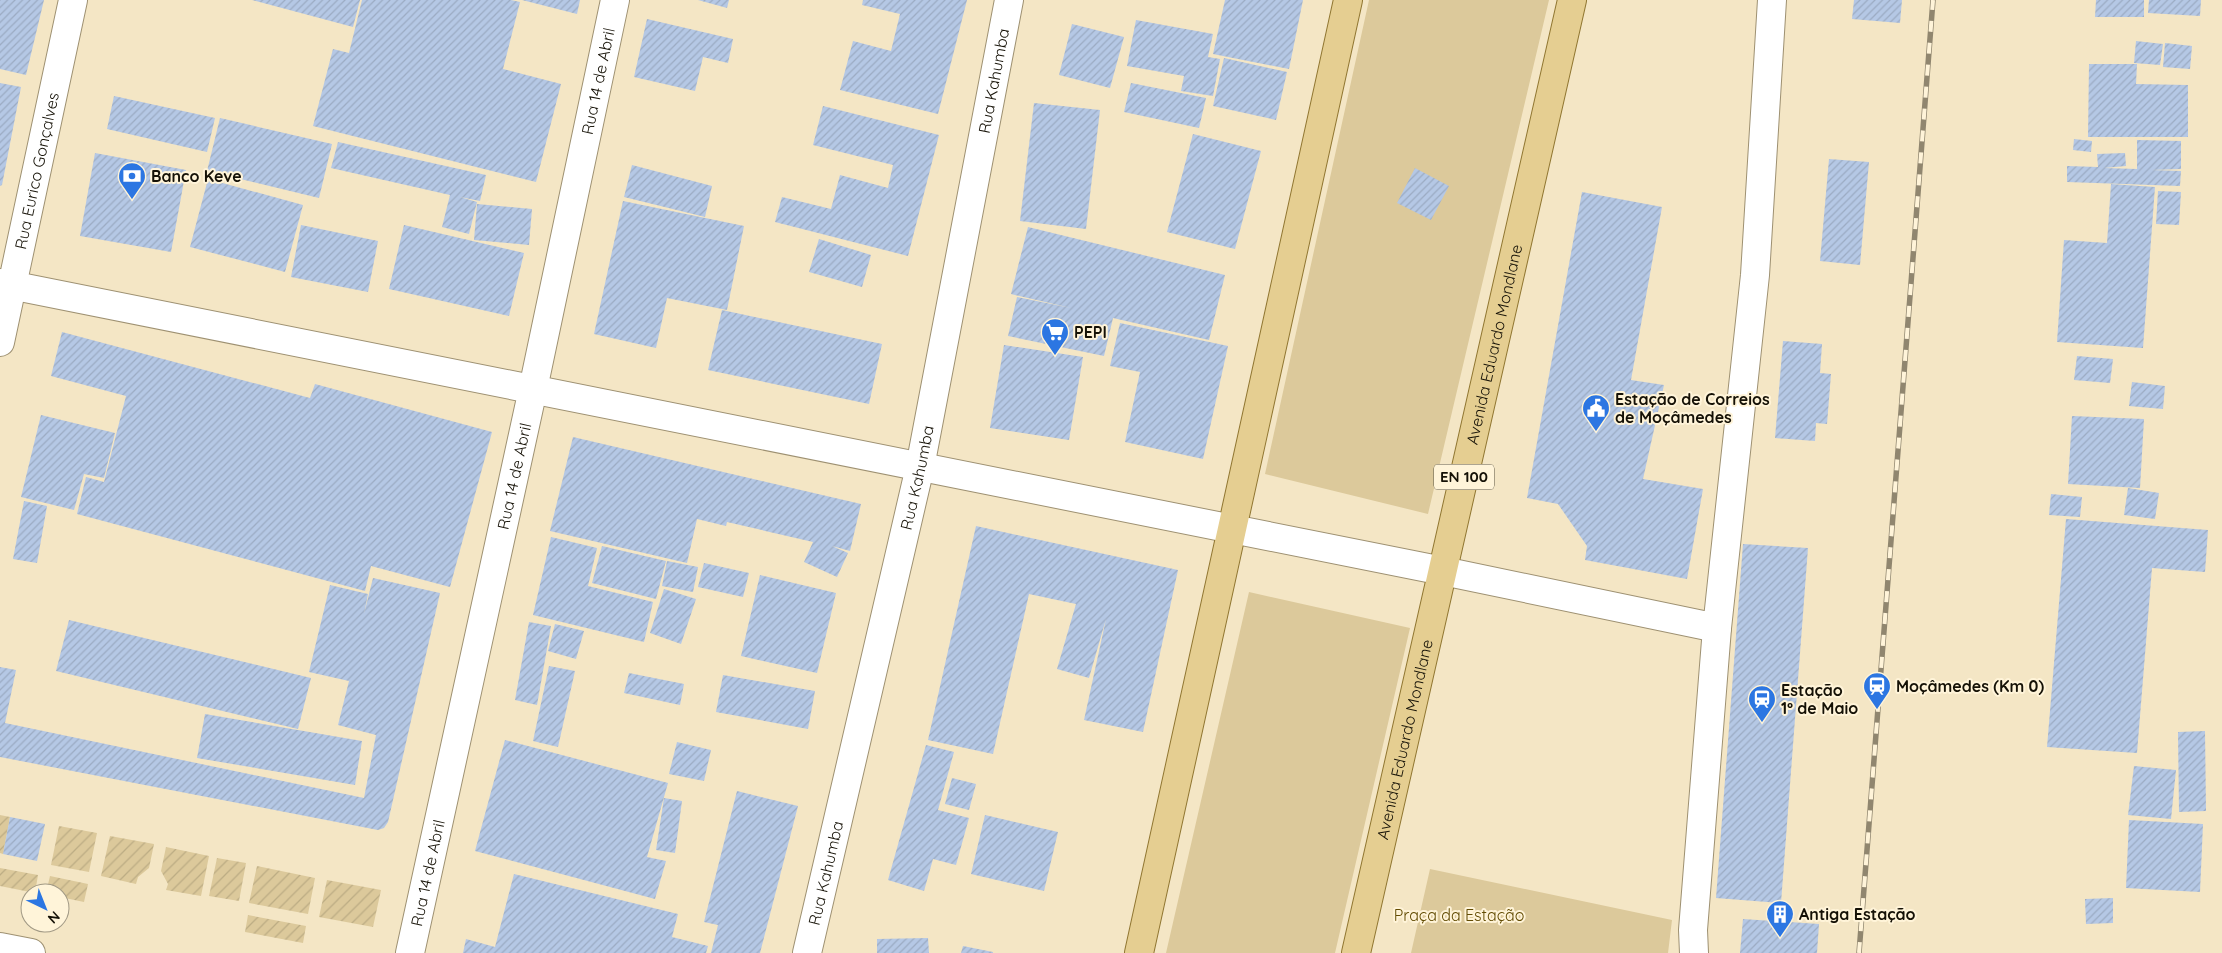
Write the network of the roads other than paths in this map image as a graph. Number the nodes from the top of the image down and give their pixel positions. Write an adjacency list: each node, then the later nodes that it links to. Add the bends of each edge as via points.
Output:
1 (73, 0): 7 (street, Rua Eurico Gonçalves)
2 (615, 0): 9 (street, Rua 14 de Abril)
3 (1009, 0): 10 (street, Rua Kahumba)
4 (1348, 0): 11 (main road)
5 (1572, 0): 12 (main road, Avenida Eduardo Mondlane / EN 100)
6 (1772, 0): 13 (street, via 1755,275)
7 (6, 284): 8 (street, Rua Eurico Gonçalves); 9 (street)
8 (0, 342)
9 (533, 390): 10 (street); 16 (street, Rua 14 de Abril)
10 (920, 467): 11 (street); 17 (street, Rua Kahumba)
11 (1232, 529): 12 (street); 18 (main road)
12 (1442, 571): 13 (street); 19 (main road, Avenida Eduardo Mondlane / EN 100)
13 (1717, 628): 20 (street, via 1693,930)
14 (0, 947): 15 (street)
15 (30, 953)
16 (410, 953)
17 (806, 953)
18 (1139, 953)
19 (1356, 953)
20 (1694, 953)

